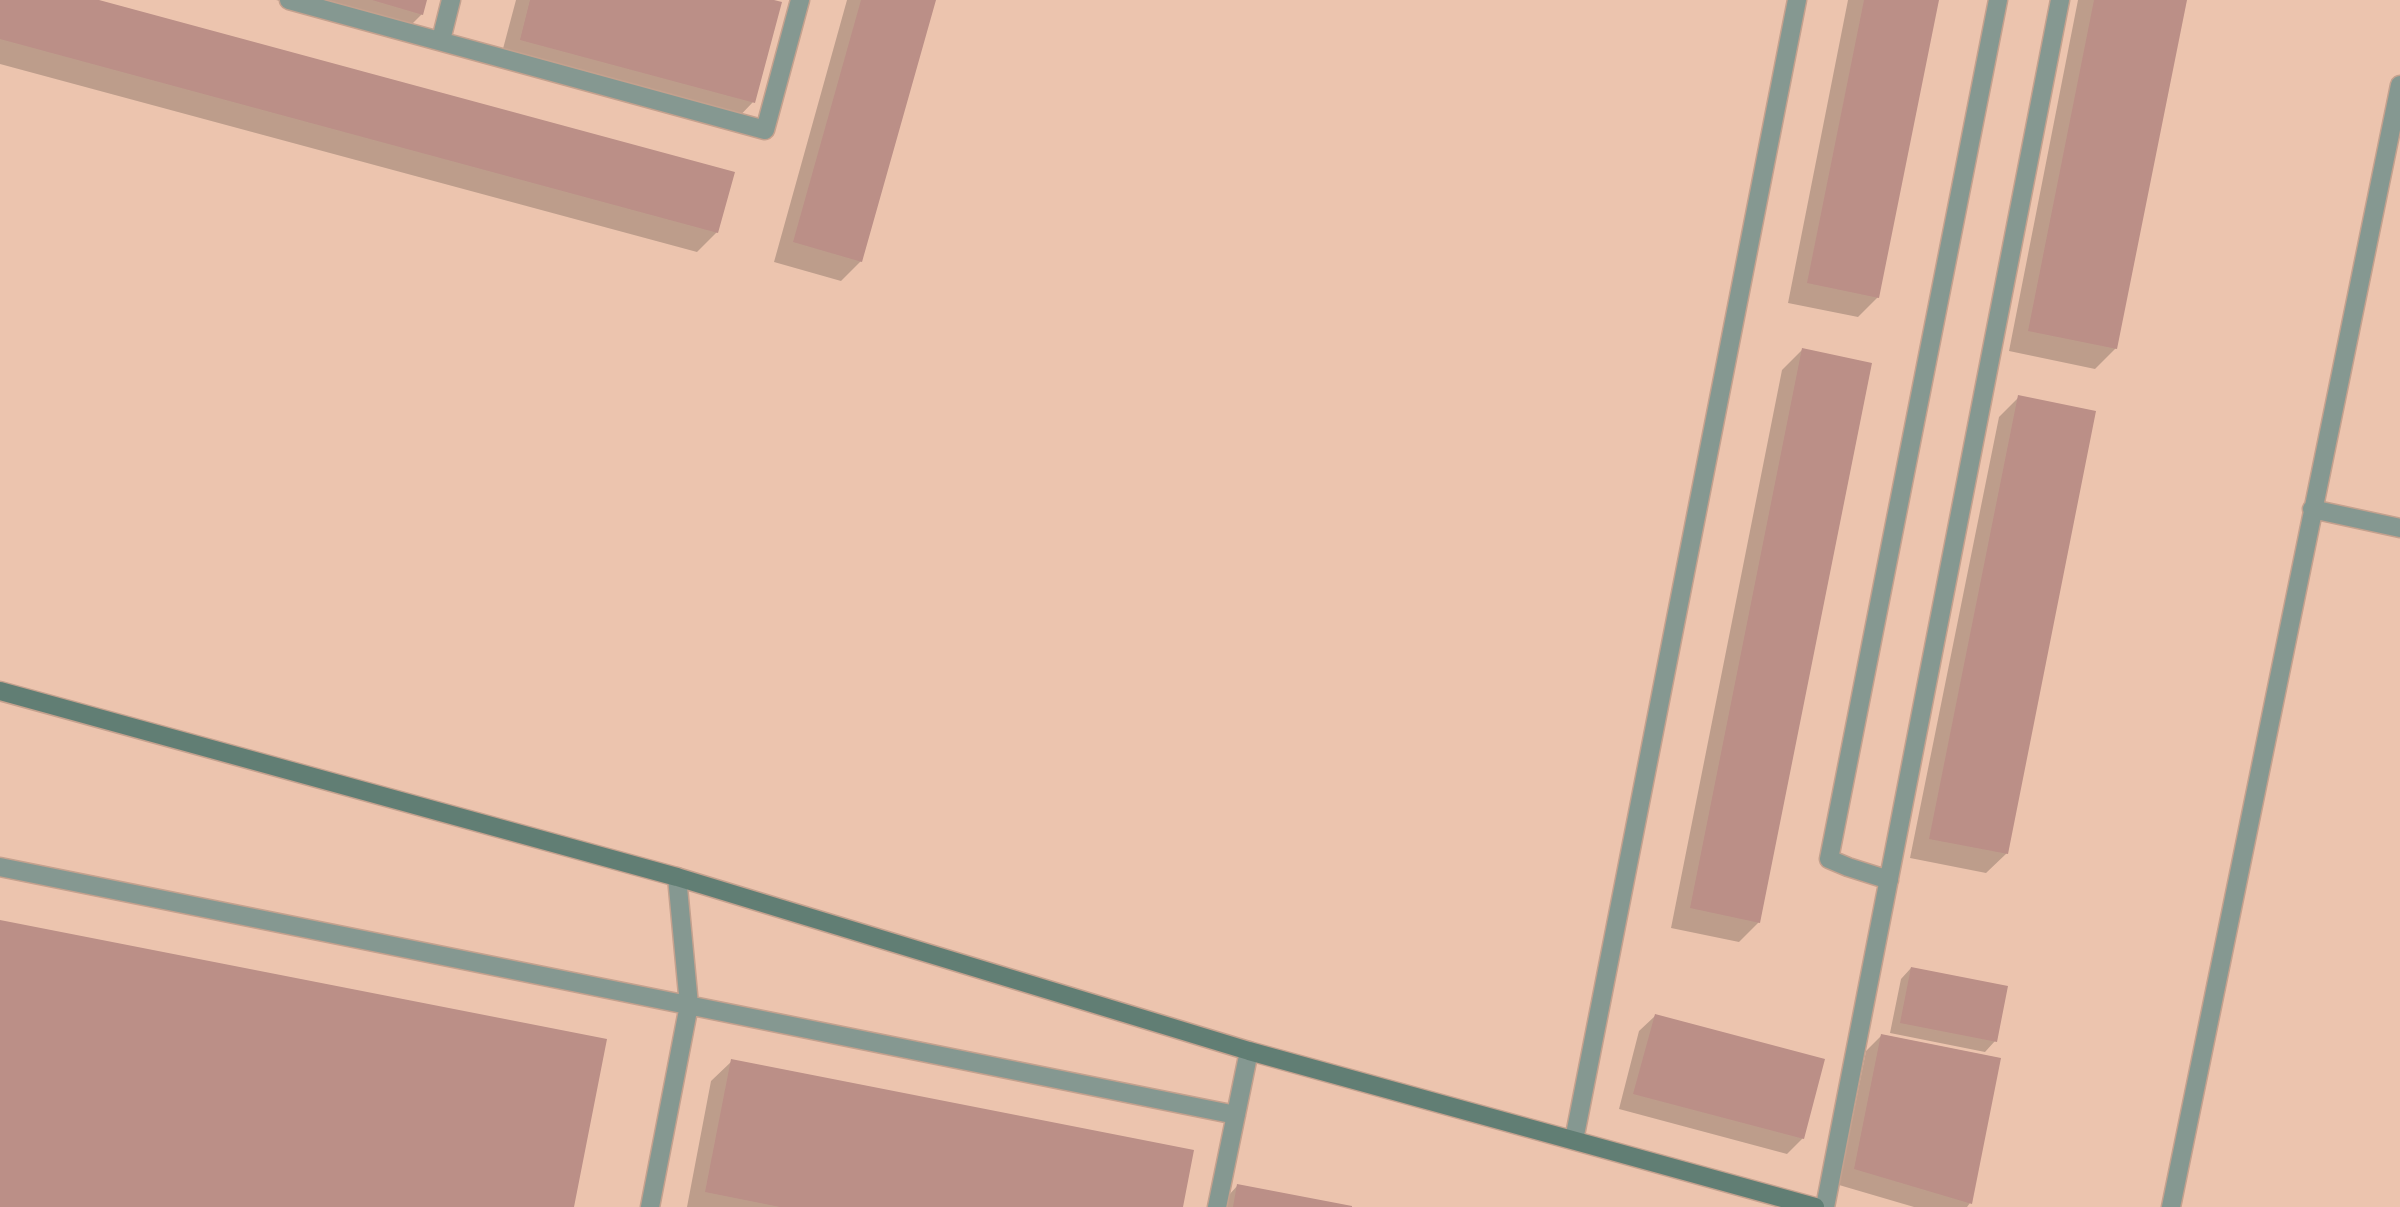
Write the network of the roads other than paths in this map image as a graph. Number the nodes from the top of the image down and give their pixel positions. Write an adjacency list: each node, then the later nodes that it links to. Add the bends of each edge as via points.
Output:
1 (289, 0): 7 (street)
2 (451, 0): 7 (street)
3 (800, 0): 7 (street, via 765,130)
4 (1797, 0): 18 (street)
5 (1998, 0): 14 (street, via 1829,858)
6 (2060, 0): 14 (street)
7 (441, 40)
8 (2400, 84): 9 (street)
9 (2312, 509): 10 (street); 23 (street)
10 (2400, 528)
11 (0, 691): 13 (street)
12 (0, 867): 15 (street)
13 (677, 877): 15 (street); 16 (street)
14 (1889, 879): 22 (street)
15 (689, 1005): 17 (street); 19 (street)
16 (1249, 1051): 17 (street); 18 (street)
17 (1236, 1114): 20 (street)
18 (1574, 1140): 21 (street)
19 (650, 1207)
20 (1217, 1207)
21 (1815, 1207)
22 (1825, 1207)
23 (2171, 1207)

